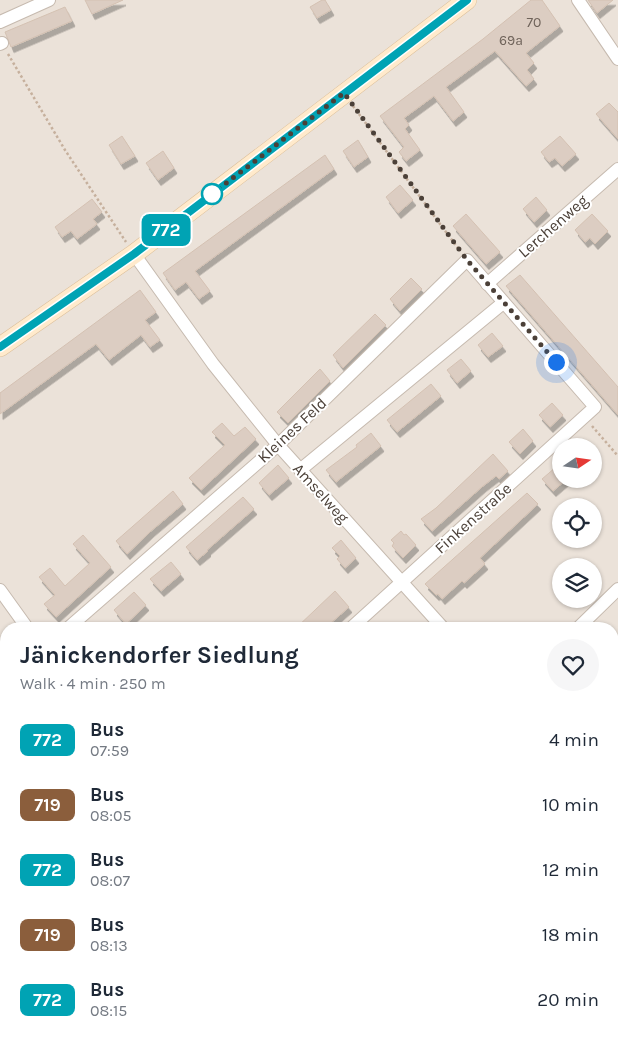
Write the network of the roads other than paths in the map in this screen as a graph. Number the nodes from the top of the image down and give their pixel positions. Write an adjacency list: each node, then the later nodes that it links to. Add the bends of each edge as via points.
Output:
1 (49, 0): 4 (street)
2 (467, 0): 7 (main road)
3 (578, 0): 5 (street)
4 (0, 22)
5 (618, 59)
6 (618, 169): 8 (street, Lerchenweg)
7 (134, 254): 10 (main road); 11 (street, Amselweg, via 213,364)
8 (487, 284): 9 (street); 11 (street, Kleines Feld, via 467,260)
9 (503, 303): 12 (street); 13 (street, Finkenstraße, via 595,407)
10 (0, 347)
11 (278, 445): 12 (street, Amselweg); 17 (street, Kleines Feld)
12 (300, 470): 13 (street, Amselweg)
13 (402, 582): 18 (street, Finkenstraße); 19 (street, Amselweg)
14 (618, 589): 20 (street)
15 (0, 590): 16 (street)
16 (23, 622)
17 (75, 622)
18 (358, 622)
19 (438, 622)
20 (584, 622)

